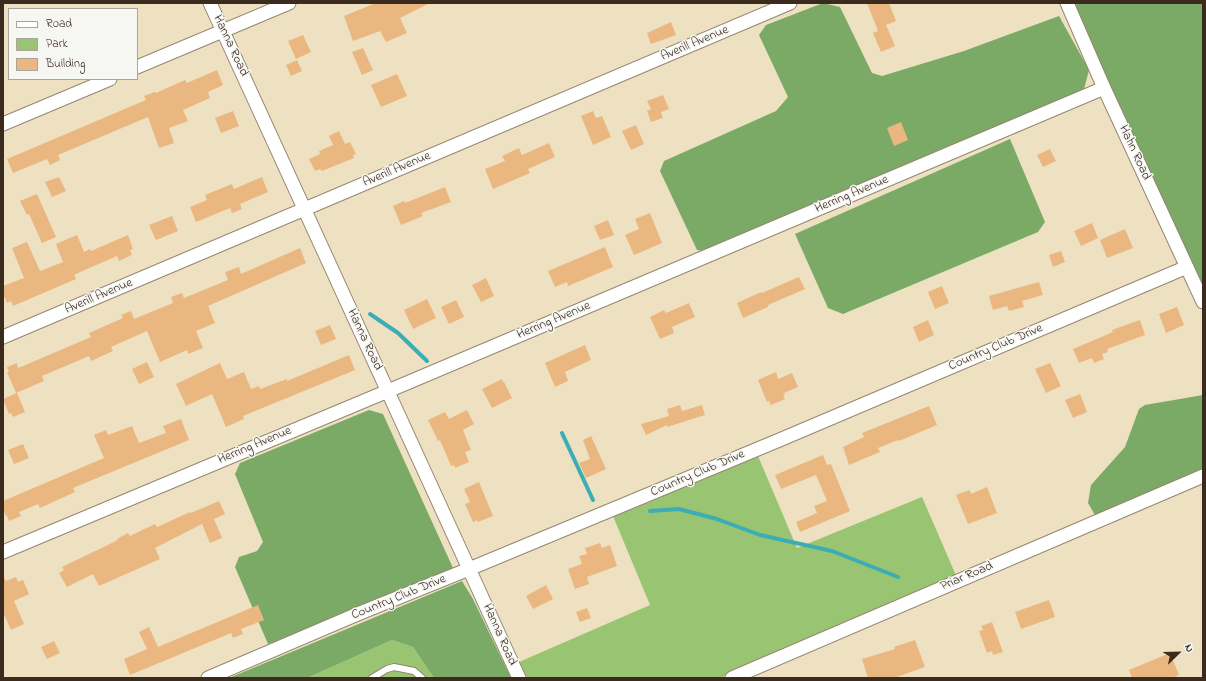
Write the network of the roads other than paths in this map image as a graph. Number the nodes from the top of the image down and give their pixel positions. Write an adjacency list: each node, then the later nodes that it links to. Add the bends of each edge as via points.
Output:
1 (210, 3): 5 (street, Hanna Road)
2 (289, 3): 5 (street)
3 (790, 3): 10 (street, Averill Avenue)
4 (1067, 3): 8 (street, Hahn Road)
5 (223, 31): 6 (street); 10 (street, Hanna Road)
6 (138, 67)
7 (108, 80): 9 (street)
8 (1104, 88): 11 (street, Hahn Road); 14 (street, Herring Avenue)
9 (3, 124)
10 (304, 209): 13 (street, Averill Avenue); 14 (street, Hanna Road)
11 (1187, 267): 12 (street, Hahn Road); 17 (street, Country Club Drive)
12 (1203, 302)
13 (3, 337)
14 (388, 391): 16 (street, Herring Avenue); 17 (street, Hanna Road)
15 (1203, 476): 22 (street, Priar Road)
16 (3, 552)
17 (469, 569): 18 (street, Country Club Drive); 21 (street, Hanna Road)
18 (208, 678)
19 (372, 678): 20 (lane, via 394,667 414,672)
20 (422, 678)
21 (519, 678)
22 (732, 678)

